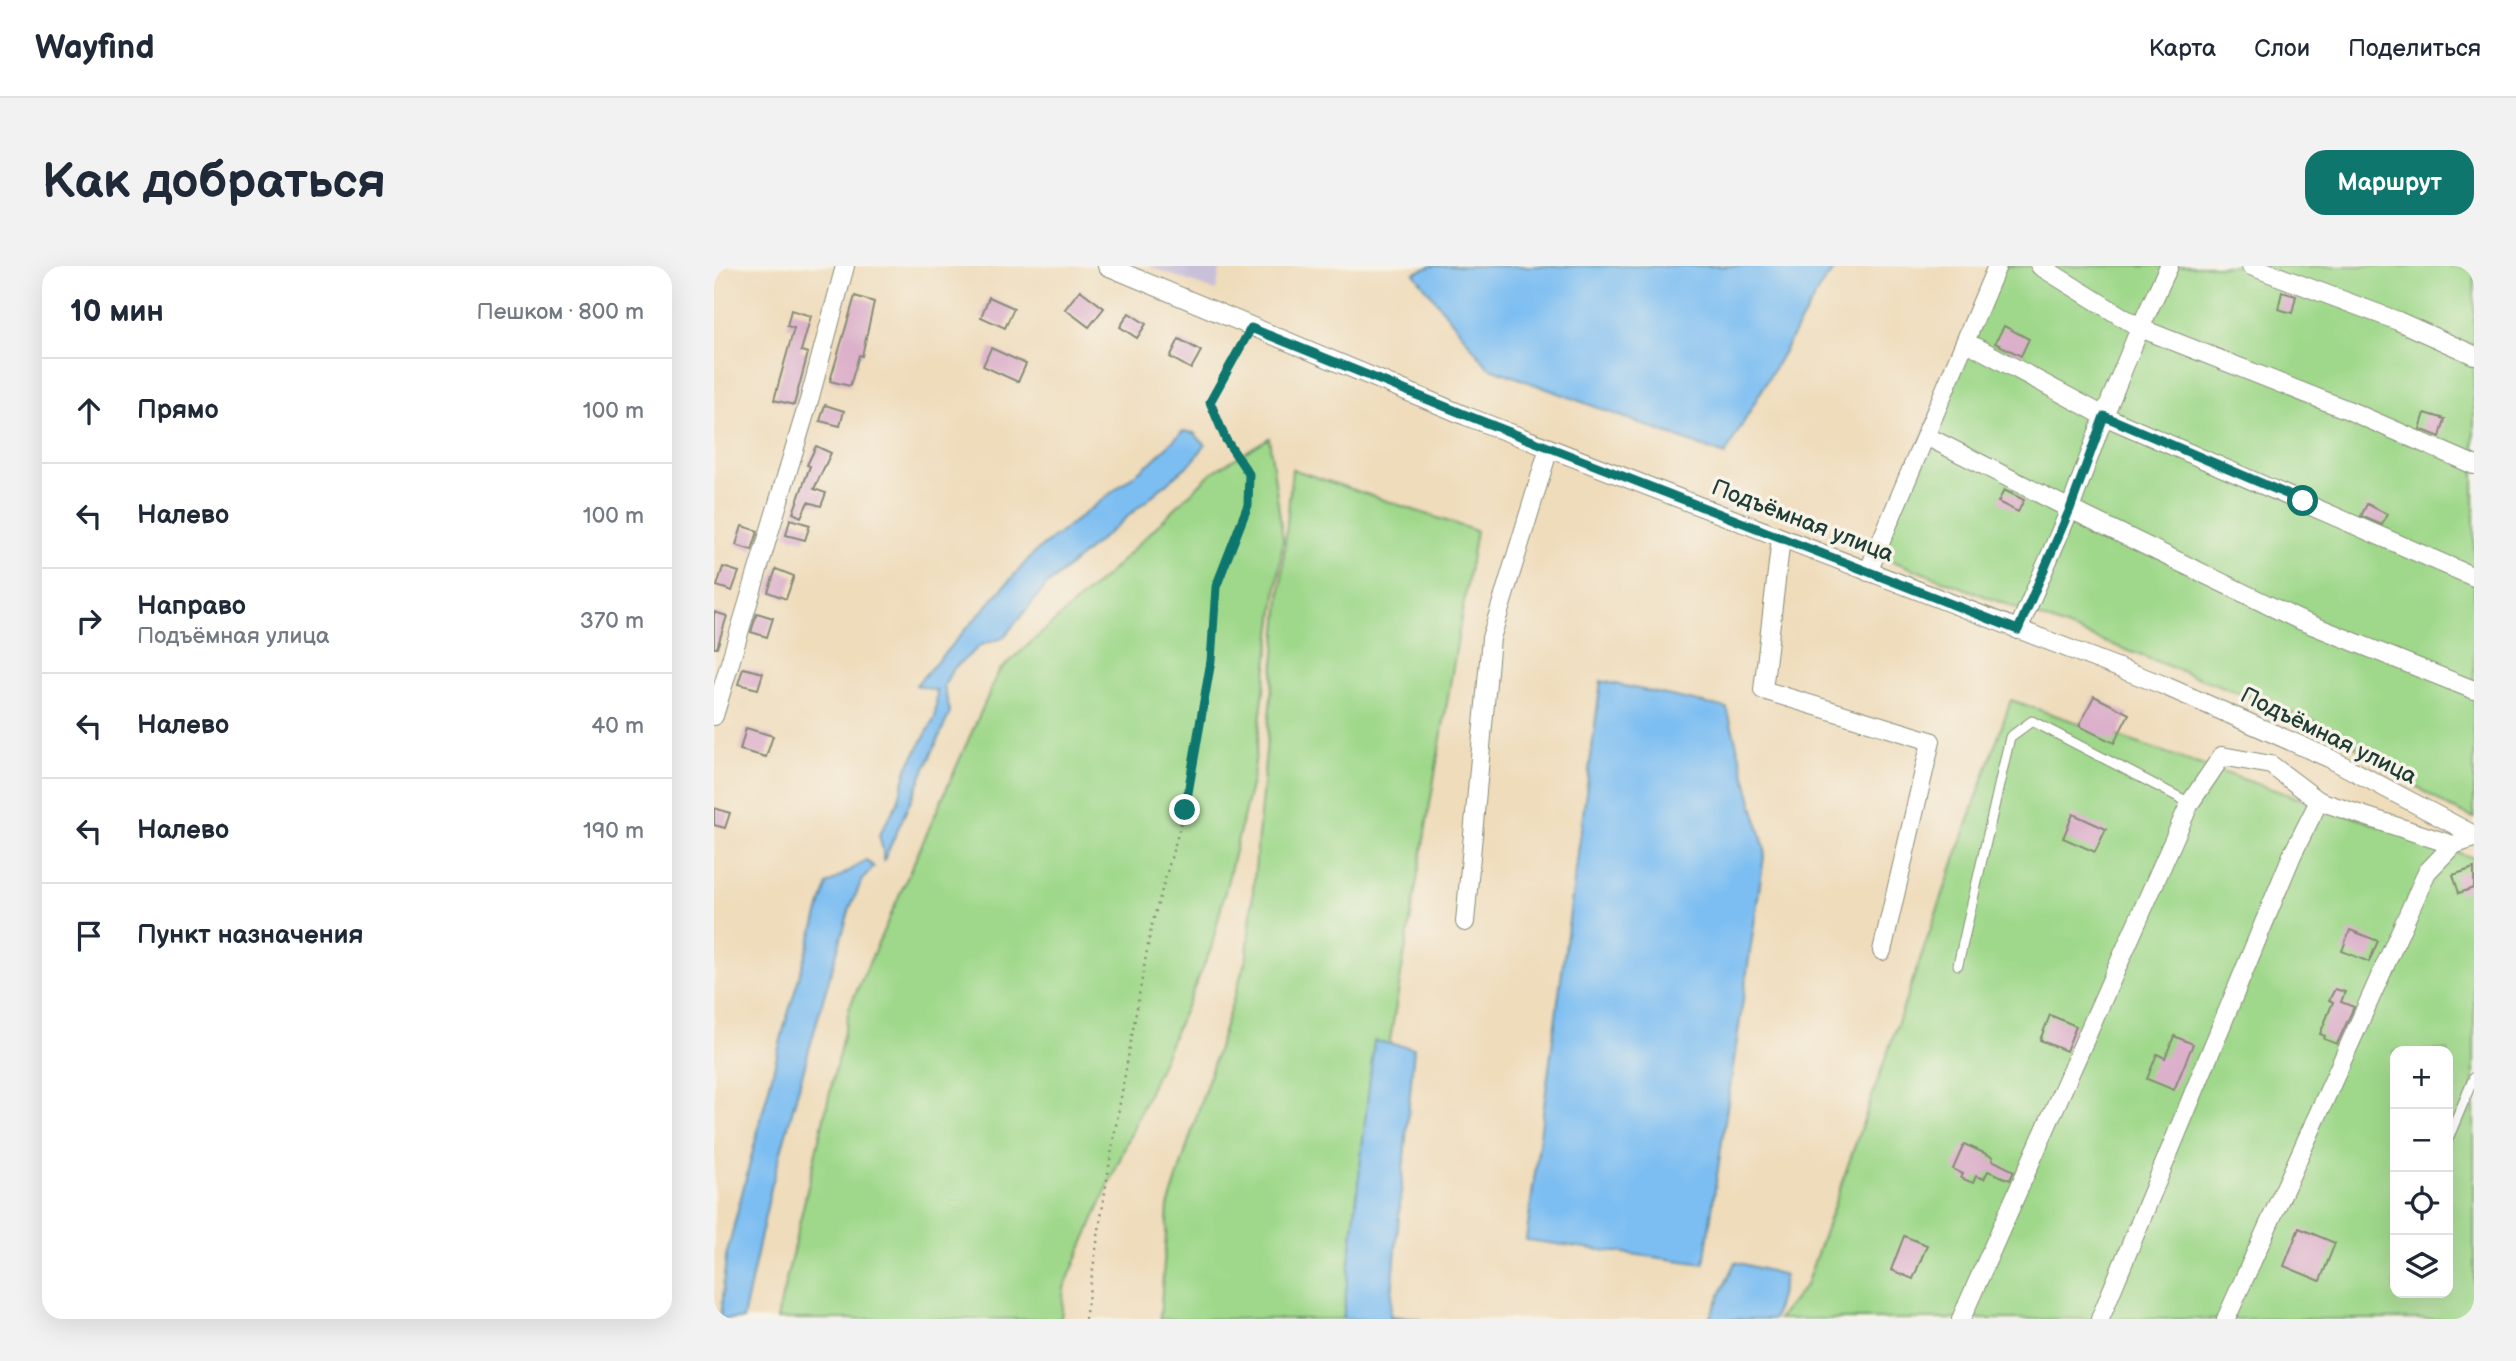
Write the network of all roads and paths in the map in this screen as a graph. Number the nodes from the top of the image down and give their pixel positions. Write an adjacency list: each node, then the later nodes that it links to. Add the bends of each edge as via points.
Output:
1 (845, 266): 21 (street)
2 (1107, 266): 7 (street, Подъёмная улица)
3 (1997, 266): 17 (street)
4 (2040, 266): 8 (street)
5 (2169, 266): 8 (street)
6 (2251, 266): 10 (street, via 2398,320)
7 (1251, 328): 13 (street, Подъёмная улица); 31 (path, via 1210,402 1226,440 1249,474 1248,505 1216,587 1211,661 1185,810 1151,928)
8 (2140, 328): 11 (street); 14 (street)
9 (1976, 347): 11 (street)
10 (2474, 355)
11 (2104, 416): 15 (street); 18 (street)
12 (1932, 439): 15 (street)
13 (1549, 448): 16 (street, Подъёмная улица); 26 (street, via 1491,638)
14 (2474, 465)
15 (2070, 509): 19 (street); 20 (street, via 2297,619)
16 (1781, 538): 17 (street, Подъёмная улица); 27 (street, via 1763,690 1931,741)
17 (1868, 572): 19 (street, Подъёмная улица)
18 (2474, 577)
19 (2018, 630): 24 (street, Подъёмная улица, via 2163,685 2329,758)
20 (2474, 690)
21 (714, 716)
22 (2319, 801): 23 (street, via 2271,765 2222,756); 25 (street); 33 (street, via 2291,855)
23 (2190, 803): 28 (lane, via 2032,721 2010,737); 32 (street)
24 (2474, 836): 25 (street)
25 (2453, 845): 34 (street, via 2427,872)
26 (1465, 922)
27 (1882, 951)
28 (1958, 965)
29 (2474, 1077): 30 (lane)
30 (2453, 1127)
31 (1085, 1319)
32 (1961, 1319)
33 (2100, 1319)
34 (2226, 1319)

